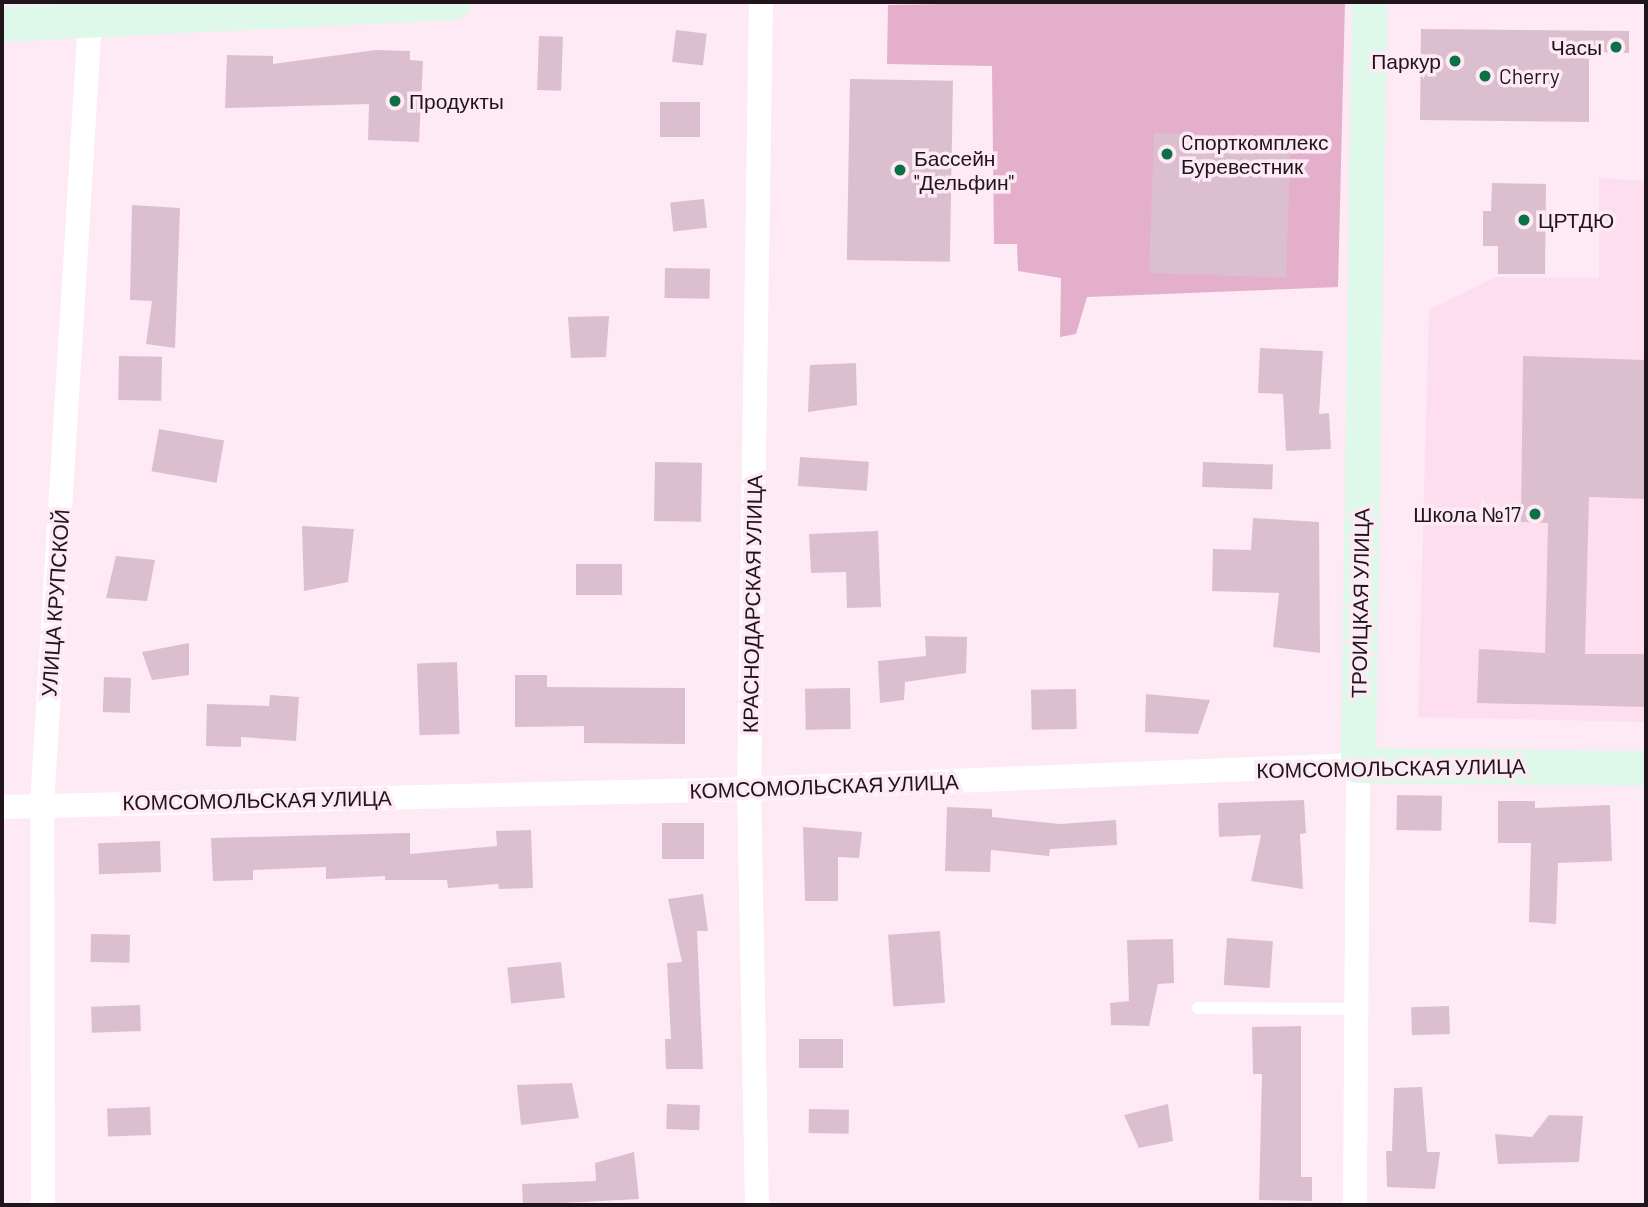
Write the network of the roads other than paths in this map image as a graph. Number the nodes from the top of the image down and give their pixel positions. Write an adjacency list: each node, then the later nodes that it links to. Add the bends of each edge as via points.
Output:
1 (452, 2): 4 (street)
2 (761, 2): 8 (street, КРАСНОДАРСКАЯ УЛИЦА)
3 (1369, 2): 6 (street, ТРОИЦКАЯ УЛИЦА)
4 (90, 11): 5 (street); 9 (street, УЛИЦА КРУПСКОЙ)
5 (2, 24)
6 (1358, 765): 7 (street, КОМСОМОЛЬСКАЯ УЛИЦА); 8 (street, КОМСОМОЛЬСКАЯ УЛИЦА); 12 (street, ТРОИЦКАЯ УЛИЦА)
7 (1646, 768)
8 (749, 789): 9 (street, КОМСОМОЛЬСКАЯ УЛИЦА); 14 (street, КРАСНОДАРСКАЯ УЛИЦА)
9 (42, 805): 10 (street, КОМСОМОЛЬСКАЯ УЛИЦА); 13 (street, УЛИЦА КРУПСКОЙ)
10 (2, 807)
11 (1198, 1008): 12 (lane)
12 (1356, 1009): 15 (street, ТРОИЦКАЯ УЛИЦА)
13 (43, 1205)
14 (757, 1205)
15 (1355, 1205)

